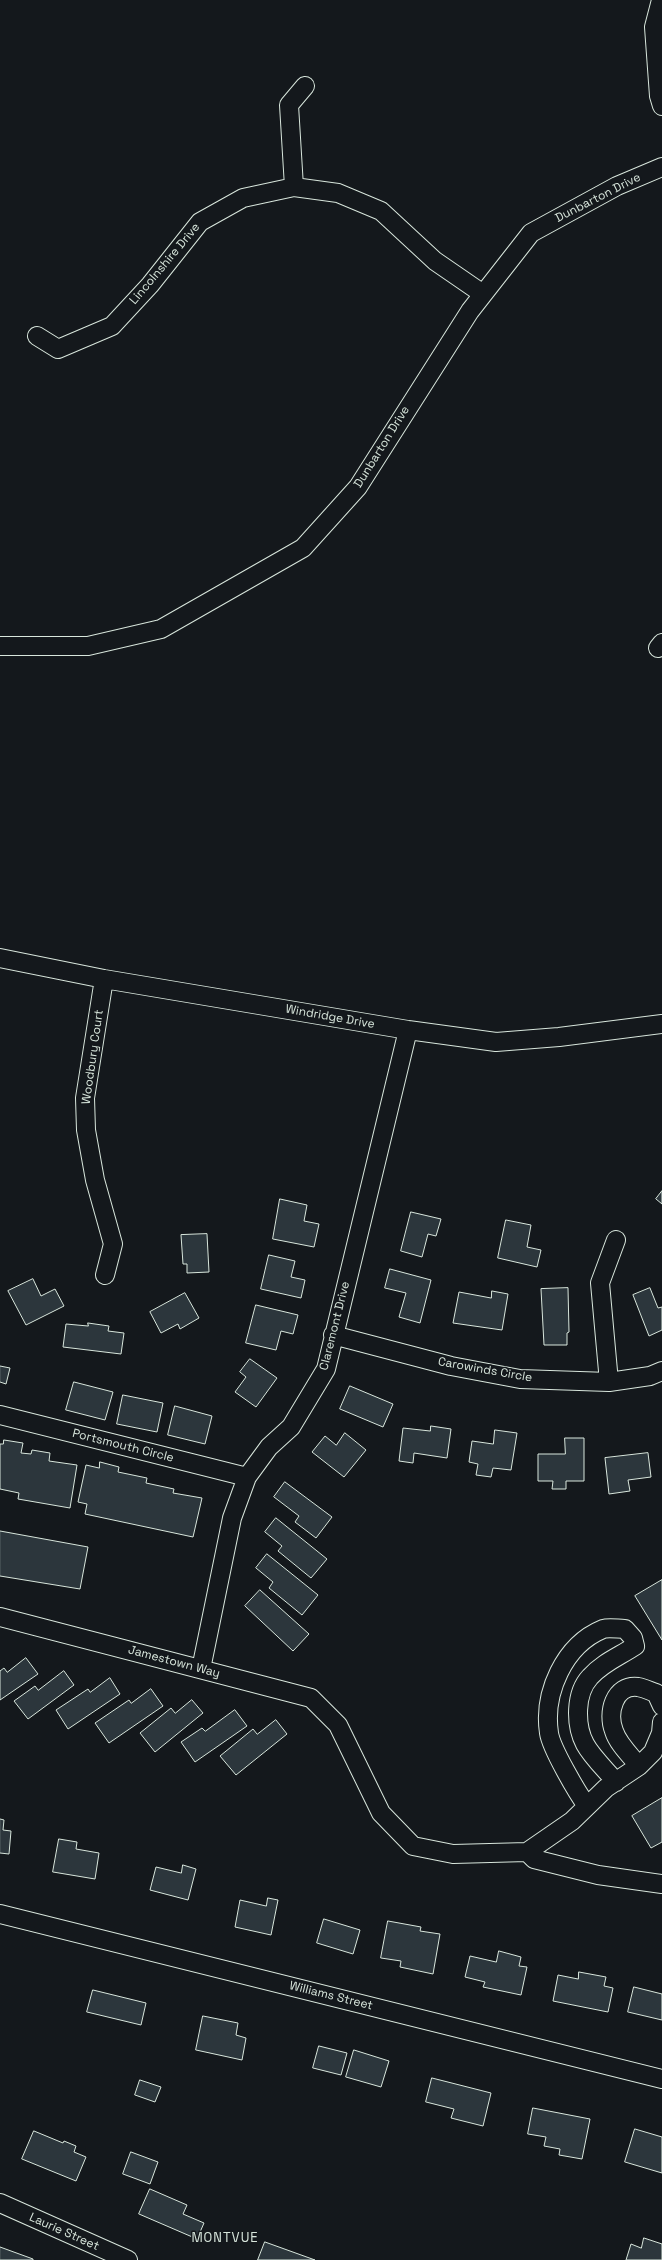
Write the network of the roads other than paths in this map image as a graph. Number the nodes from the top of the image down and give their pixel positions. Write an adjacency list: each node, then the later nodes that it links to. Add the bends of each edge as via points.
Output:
1 (661, 0): 3 (street, via 654,27)
2 (305, 86): 5 (street, via 289,105)
3 (662, 106)
4 (662, 167): 6 (street, Dunbarton Drive, via 617,186 531,233)
5 (294, 187): 6 (street, Lincolnshire Drive, via 338,193 381,211 435,261); 7 (street, Lincolnshire Drive, via 243,198 200,222 112,326 58,348)
6 (483, 294): 8 (street, Dunbarton Drive, via 406,409 358,487 303,548 161,629 88,646)
7 (37, 336)
8 (0, 646)
9 (0, 958): 10 (street, Windridge Drive)
10 (104, 979): 12 (street, Windridge Drive); 14 (street, Woodbury Court, via 85,1098 86,1130 95,1180 113,1244)
11 (662, 1024): 12 (street, Windridge Drive, via 559,1038 496,1042)
12 (408, 1030): 15 (street, Claremont Drive)
13 (616, 1240): 17 (street, via 600,1283)
14 (105, 1275)
15 (333, 1335): 17 (street, Carowinds Circle, via 451,1366 520,1379); 19 (street, Claremont Drive, via 326,1369 313,1394 292,1427 269,1447)
16 (662, 1371): 17 (street, Carowinds Circle, via 650,1376)
17 (609, 1382)
18 (0, 1415): 19 (street, Portsmouth Circle)
19 (247, 1477): 21 (street, Claremont Drive, via 232,1518)
20 (0, 1617): 21 (street, Jamestown Way)
21 (201, 1669): 27 (street, Jamestown Way, via 311,1698 338,1725 381,1813 413,1846 453,1854)
22 (662, 1706): 24 (street, via 656,1693 638,1687 627,1688 617,1694 613,1703 611,1722 614,1733)
23 (662, 1722): 24 (street, via 661,1733 653,1752)
24 (639, 1766): 25 (street)
25 (616, 1782): 26 (street); 26 (street, via 585,1744 578,1717 583,1686 590,1677 612,1659 635,1646 633,1638 624,1629 604,1629 586,1639 563,1664 550,1695 549,1734)
26 (587, 1806): 27 (street, via 572,1821)
27 (527, 1852): 28 (street, via 534,1860 598,1875)
28 (662, 1884)
29 (0, 1914): 30 (street, Williams Street)
30 (662, 2079)
31 (0, 2203): 32 (street, Laurie Street)
32 (128, 2260)

